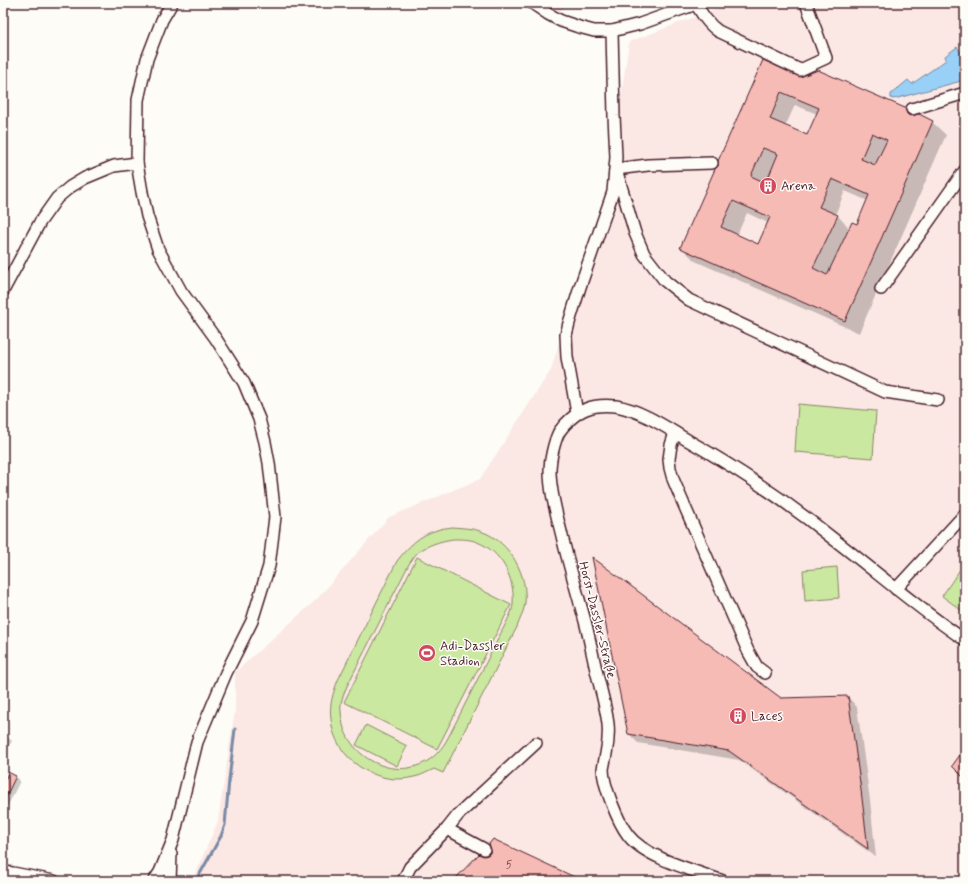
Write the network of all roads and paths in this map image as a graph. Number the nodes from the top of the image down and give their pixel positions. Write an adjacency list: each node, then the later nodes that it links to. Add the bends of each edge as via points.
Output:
1 (172, 3): 8 (street, via 162,20 147,59 138,100)
2 (532, 3): 5 (street, via 561,22 594,31)
3 (806, 3): 4 (street, via 826,58 800,70 713,28)
4 (697, 4): 5 (street)
5 (612, 31): 10 (street)
6 (965, 94): 7 (street)
7 (912, 109)
8 (137, 163): 13 (street, via 114,166 85,178 57,198 40,222); 23 (street, via 147,216 158,249 181,291 244,383 259,419 269,463 275,518 270,566 252,621 226,673 197,742)
9 (712, 163): 10 (street)
10 (616, 170): 14 (street, via 644,254 665,281 684,297 885,392); 15 (street, via 613,192 566,335 567,357)
11 (965, 170): 12 (street)
12 (881, 289)
13 (3, 291)
14 (938, 400)
15 (578, 413): 16 (street, Horst-Dassler-Straße, via 596,406 617,406 646,417); 30 (street, Horst-Dassler-Straße, via 559,433 551,457 550,480 607,721 608,738 603,770 607,788 619,819 638,846 666,861)
16 (675, 433): 18 (street, Horst-Dassler-Straße, via 772,494 835,539); 20 (street, via 668,459 681,498 748,651 757,667)
17 (965, 514): 18 (street)
18 (896, 589): 19 (street, Horst-Dassler-Straße)
19 (965, 640)
20 (765, 673)
21 (536, 742): 22 (street, via 458,815)
22 (447, 829): 24 (street); 29 (street, via 410,867)
23 (172, 840): 27 (street); 28 (street)
24 (484, 849)
25 (3, 872): 26 (street)
26 (54, 881)
27 (154, 881)
28 (170, 881)
29 (403, 881)
30 (723, 881)

